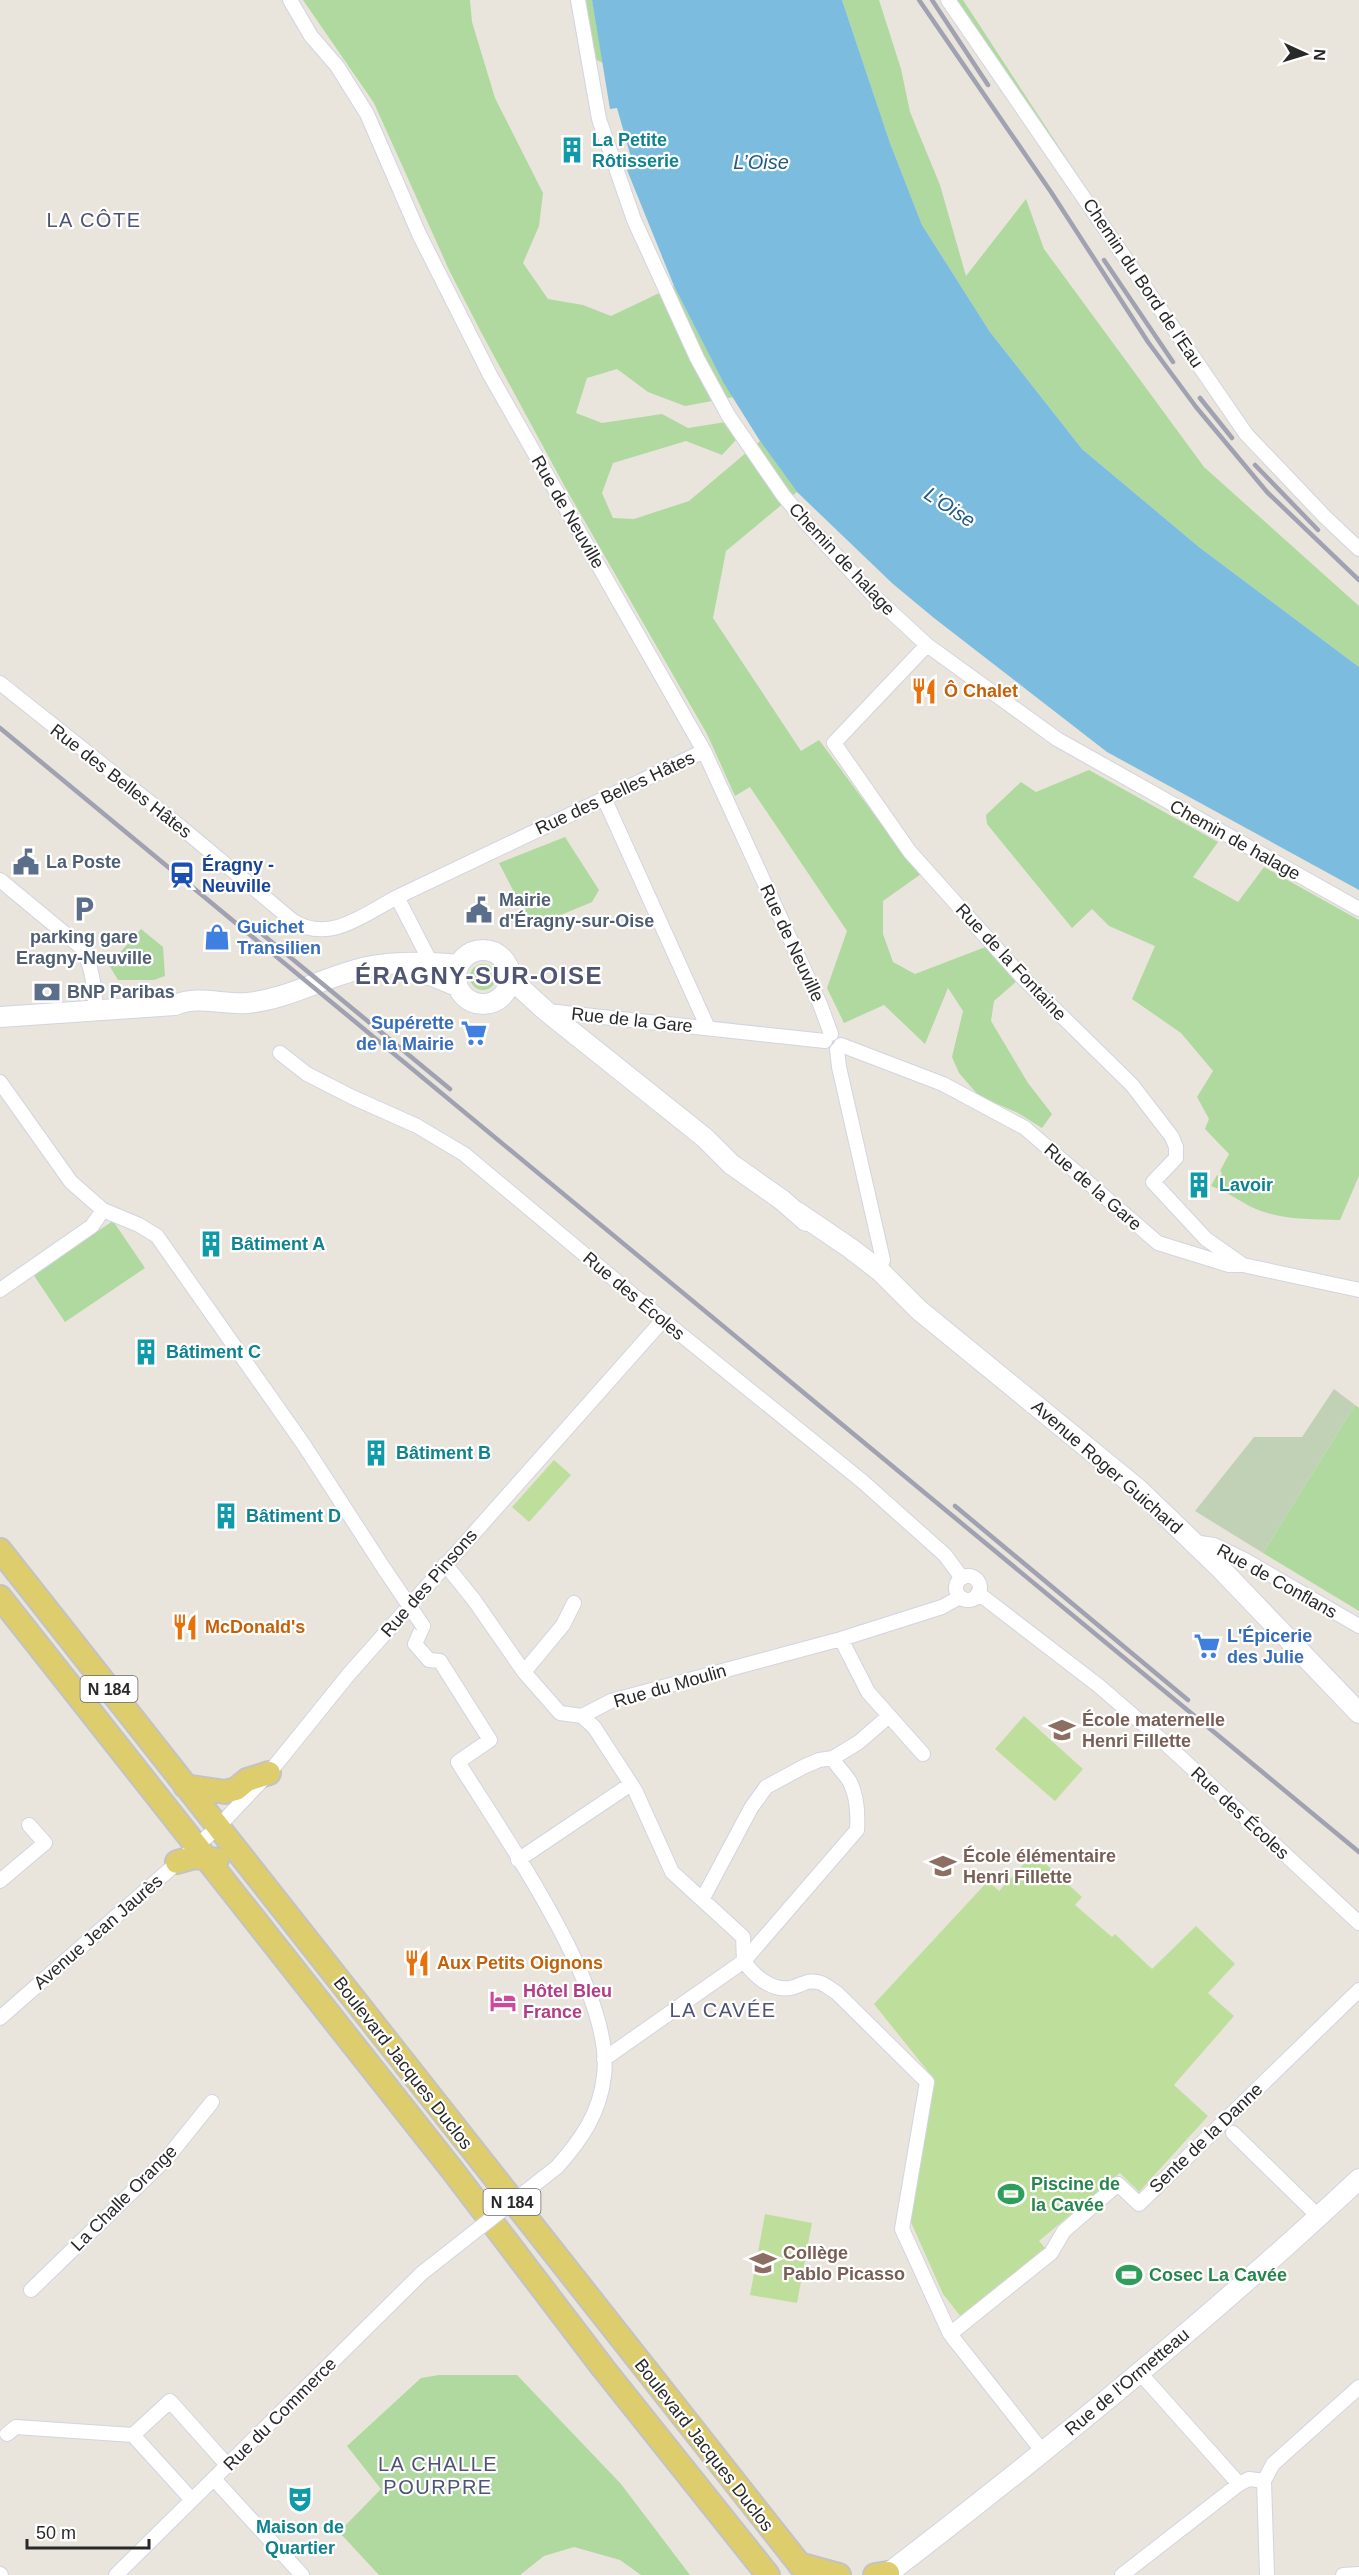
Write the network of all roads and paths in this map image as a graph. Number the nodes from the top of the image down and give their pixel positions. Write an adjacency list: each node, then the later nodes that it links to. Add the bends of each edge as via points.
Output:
1 (290, 0): 7 (street, Rue de Neuville, via 367,114 419,234 490,375)
2 (578, 0): 5 (street, Chemin de halage, via 600,119 634,220 697,358 728,415 783,495 873,595)
3 (948, 0): 4 (street, Chemin du Bord de l'Eau, via 1246,434)
4 (1359, 549)
5 (927, 645): 11 (street, Chemin de halage, via 1057,739); 28 (street, Rue de la Fontaine, via 834,743 910,852 1022,977 1132,1085 1176,1147 1176,1158 1153,1182 1206,1239)
6 (0, 684): 10 (street, Rue des Belles Hâtes, via 300,926 334,929)
7 (704, 751): 8 (street, Rue des Belles Hâtes); 21 (street, Rue de Neuville, via 820,1004)
8 (604, 798): 10 (street, Rue des Belles Hâtes); 20 (street)
9 (0, 880): 17 (street, via 81,947 93,974)
10 (397, 897): 12 (street)
11 (1359, 909)
12 (431, 963): 13 (main road); 16 (main road, via 367,967 256,1001 223,1003 192,999)
13 (459, 965): 14 (main road, via 472,952 490,951 504,961); 15 (main road)
14 (507, 985): 15 (main road, via 491,1002 475,1002 461,993); 18 (main road, Avenue Roger Guichard)
15 (458, 986): 16 (main road, via 430,975 396,973 343,983 257,1011 191,1013)
16 (175, 1005): 17 (main road)
17 (96, 1009): 19 (main road)
18 (546, 1011): 20 (street, Rue de la Gare); 25 (main road, Avenue Roger Guichard, via 705,1138 731,1164)
19 (0, 1017)
20 (708, 1028): 21 (street, Rue de la Gare)
21 (828, 1037): 22 (street, Rue de la Gare, via 828,1049)
22 (839, 1048): 28 (street, Rue de la Gare, via 943,1084 1025,1128 1158,1243 1228,1265); 29 (street, via 839,1067 883,1260)
23 (280, 1053): 33 (street, Rue des Écoles, via 307,1074 417,1126 464,1154)
24 (0, 1082): 26 (street, via 71,1182)
25 (789, 1206): 27 (main road, Avenue Roger Guichard); 29 (main road, Avenue Roger Guichard)
26 (103, 1210): 30 (street, via 92,1226); 57 (street, Rue du Commerce, bridge, via 157,1236 304,1445 423,1626 416,1644 429,1660 440,1660 490,1740 458,1762)
27 (847, 1257): 29 (main road, via 871,1273); 32 (main road, Avenue Roger Guichard, via 871,1281)
28 (1243, 1265): 31 (street, Rue de la Gare)
29 (879, 1270): 32 (main road, Avenue Roger Guichard)
30 (0, 1290)
31 (1359, 1290)
32 (919, 1310): 34 (main road, Avenue Roger Guichard, via 1138,1489)
33 (663, 1320): 36 (street, Rue des Pinsons); 37 (street, Rue des Écoles, via 862,1481 945,1555)
34 (1194, 1542): 42 (street, Rue de Conflans, via 1214,1545 1245,1560); 45 (main road, Avenue Roger Guichard)
35 (0, 1550): 52 (main road, Boulevard Jacques Duclos / N 184)
36 (445, 1564): 44 (street); 50 (street, Rue des Pinsons, via 334,1691)
37 (962, 1578): 38 (street, via 975,1578); 40 (street, via 956,1586)
38 (978, 1593): 40 (street, via 969,1599); 62 (street, Rue des Écoles, via 1099,1686 1165,1743)
39 (0, 1597): 53 (main road, Boulevard Jacques Duclos / N 184)
40 (960, 1597): 43 (street, Rue du Moulin, via 942,1607)
41 (574, 1603): 44 (street, via 563,1625)
42 (1359, 1626)
43 (841, 1639): 46 (street, Rue du Moulin, via 611,1701); 47 (street, via 868,1692)
44 (524, 1672): 46 (street, via 560,1713)
45 (1359, 1713)
46 (582, 1716): 51 (street, via 594,1727)
47 (889, 1716): 48 (street); 49 (street)
48 (922, 1754)
49 (833, 1758): 61 (street, via 811,1763 766,1787 750,1808); 63 (street, via 849,1781 858,1814 857,1830)
50 (269, 1773): 52 (main road, via 225,1792); 55 (street, Rue des Pinsons)
51 (631, 1784): 57 (street); 61 (street, via 672,1872)
52 (185, 1786): 55 (main road, Boulevard Jacques Duclos / N 184)
53 (156, 1796): 55 (main road, N 184, via 170,1799 195,1819); 56 (main road, Boulevard Jacques Duclos / N 184)
54 (29, 1825): 59 (street, via 45,1843)
55 (217, 1828): 56 (street, Rue des Pinsons); 60 (main road, Boulevard Jacques Duclos / N 184)
56 (200, 1851): 58 (main road); 60 (main road, N 184, via 244,1878); 87 (main road, Boulevard Jacques Duclos / N 184)
57 (518, 1860): 66 (street, Rue du Commerce, via 556,1922 592,2000)
58 (177, 1862): 65 (street, Avenue Jean Jaurès)
59 (0, 1881)
60 (259, 1881): 83 (main road, Boulevard Jacques Duclos / N 184)
61 (703, 1898): 63 (street, via 743,1937)
62 (1359, 1923)
63 (744, 1961): 66 (street); 72 (street, via 753,1974 779,1988 792,1988 805,1981 821,1983 837,1993 927,2082 902,2229)
64 (1359, 1990): 72 (street, Sente de la Danne, via 1138,2204 1118,2184 1064,2231 1051,2253)
65 (0, 2018)
66 (604, 2059): 78 (street, Rue du Commerce, bridge, via 601,2098 578,2144 556,2167 422,2273)
67 (212, 2102): 71 (street, La Challe Orange, via 167,2158)
68 (1233, 2133): 70 (street, Sente de la Danne)
69 (1359, 2179): 70 (main road, Rue de l'Ormetteau)
70 (1319, 2217): 73 (main road, Rue de l'Ormetteau)
71 (31, 2290)
72 (950, 2334): 77 (street)
73 (1140, 2373): 77 (main road, Rue de l'Ormetteau); 81 (street)
74 (1359, 2387): 80 (street, via 1280,2457)
75 (7, 2434): 76 (street, via 16,2427)
76 (133, 2435): 78 (street, via 170,2401); 82 (street)
77 (1043, 2452): 89 (main road, Rue de l'Ormetteau)
78 (228, 2466): 79 (street, Rue du Commerce)
79 (214, 2479): 82 (street, Rue du Commerce); 86 (street)
80 (1264, 2481): 81 (street, via 1249,2479); 91 (street)
81 (1239, 2484): 90 (street)
82 (192, 2500): 85 (street, Rue du Commerce)
83 (803, 2570): 88 (main road)
84 (1359, 2574): 92 (street)
85 (117, 2575)
86 (302, 2575)
87 (768, 2575)
88 (839, 2575)
89 (884, 2575)
90 (1122, 2575)
91 (1267, 2575)
92 (1342, 2575)

